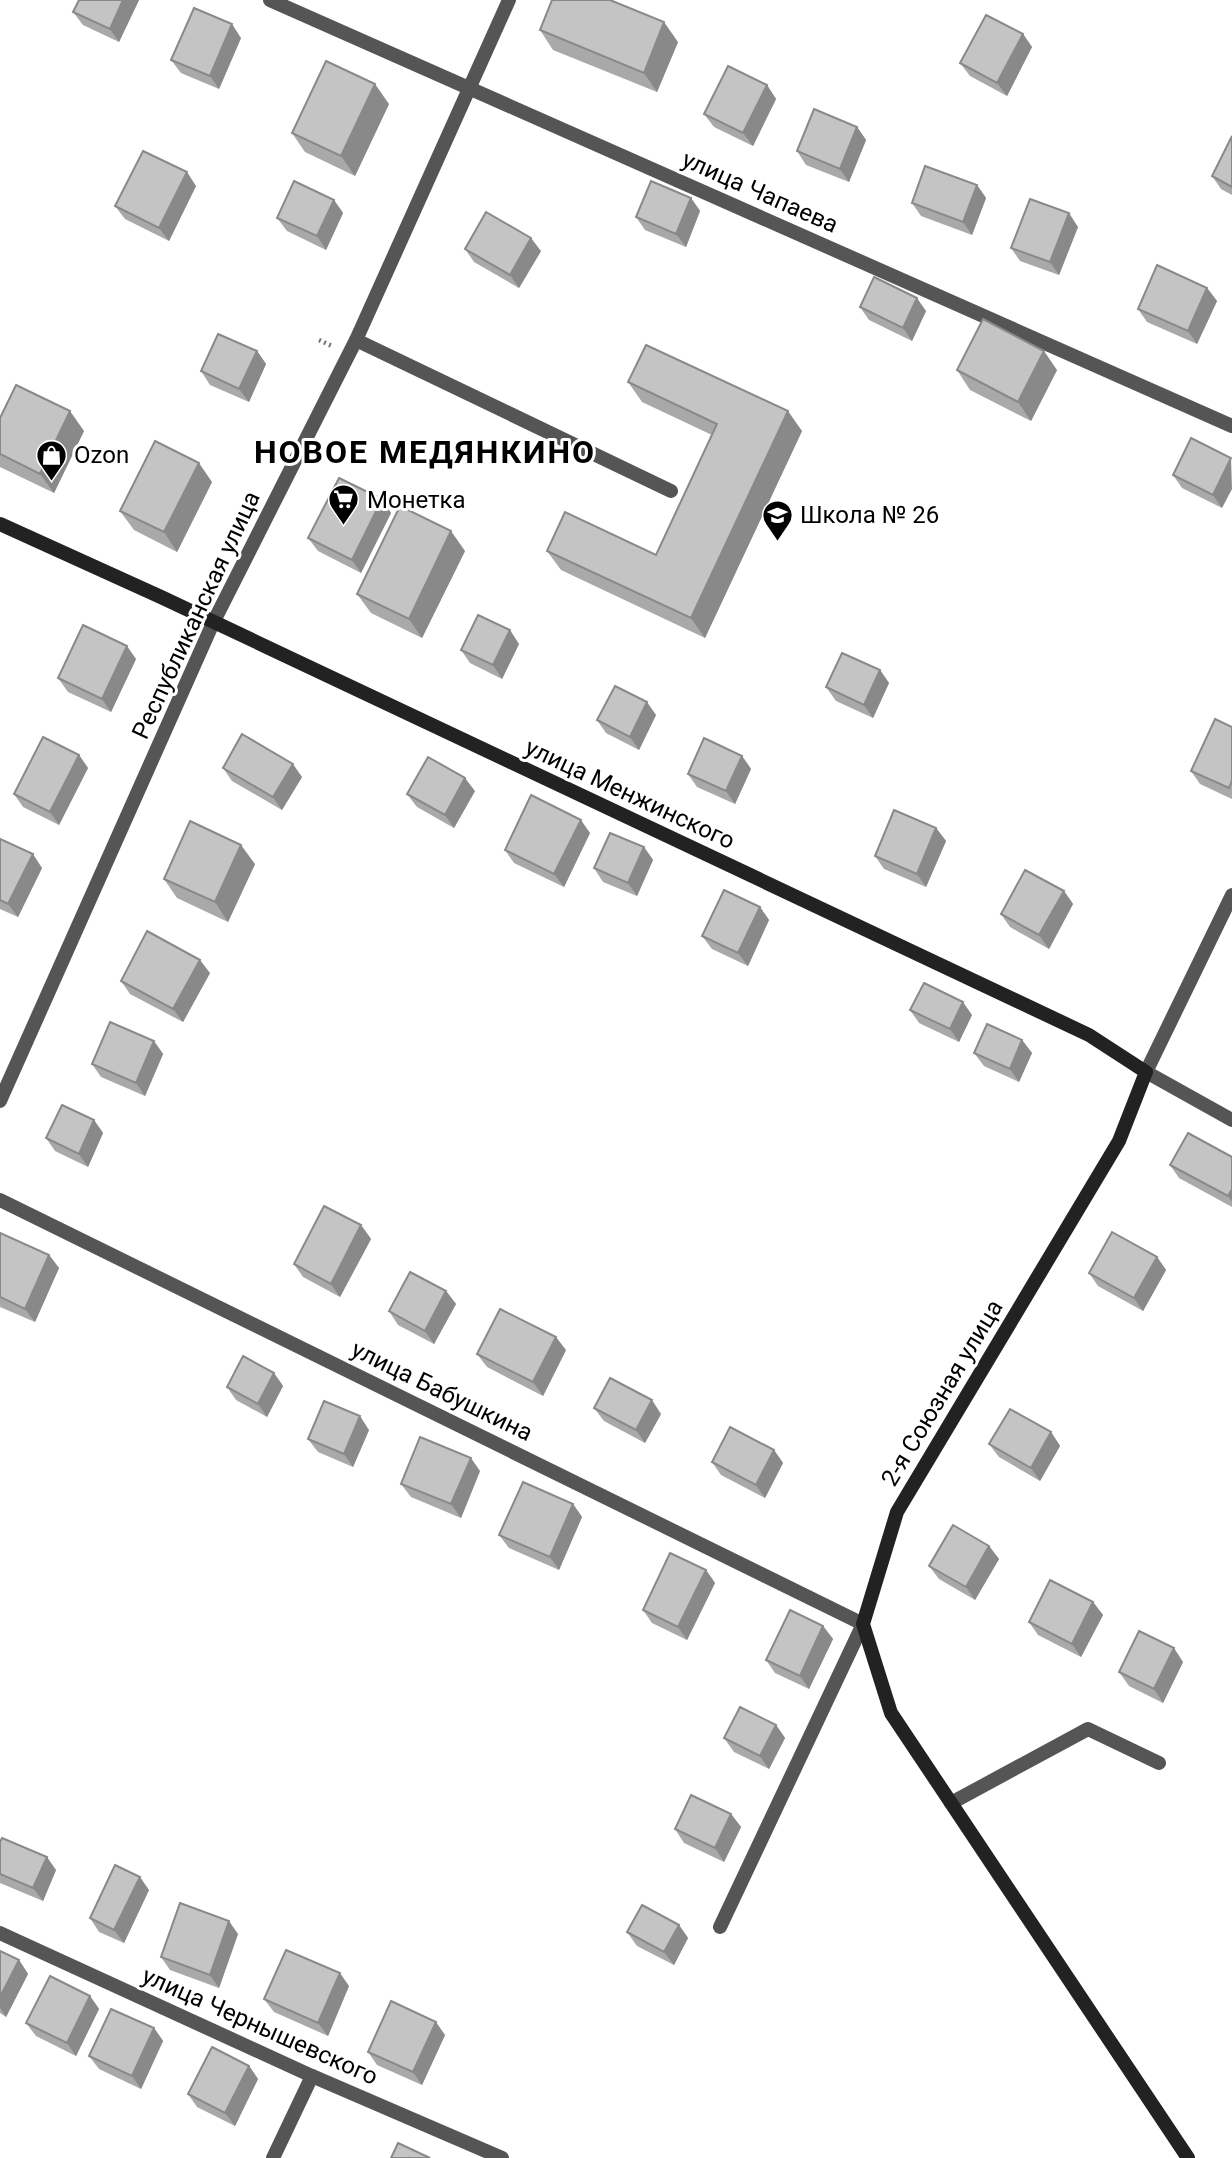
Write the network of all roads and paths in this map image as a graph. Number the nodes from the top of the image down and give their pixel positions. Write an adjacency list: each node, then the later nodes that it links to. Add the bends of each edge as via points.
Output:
1 (270, 0): 3 (street, улица Чапаева)
2 (509, 0): 3 (street, Республиканская улица)
3 (470, 89): 4 (street, Республиканская улица); 5 (street, улица Чапаева)
4 (355, 340): 6 (street); 8 (street, Республиканская улица)
5 (1232, 426)
6 (671, 491)
7 (0, 524): 8 (main road, улица Менжинского)
8 (213, 624): 10 (main road, улица Менжинского, via 1088,1035); 11 (street, Республиканская улица)
9 (1232, 895): 10 (street, 2-я Союзная улица)
10 (1146, 1072): 12 (street, улица Менжинского); 14 (main road, 2-я Союзная улица, via 1119,1141 897,1512)
11 (0, 1101)
12 (1232, 1120)
13 (0, 1200): 14 (street, улица Бабушкина)
14 (863, 1623): 16 (main road, via 891,1713); 17 (street, 2-я Союзная улица)
15 (1159, 1763): 16 (street, via 1088,1729)
16 (951, 1803): 22 (main road)
17 (720, 1927)
18 (0, 1933): 19 (street, улица Чернышевского)
19 (312, 2076): 20 (street); 21 (street, улица Чернышевского)
20 (273, 2158)
21 (502, 2158)
22 (1188, 2158)

